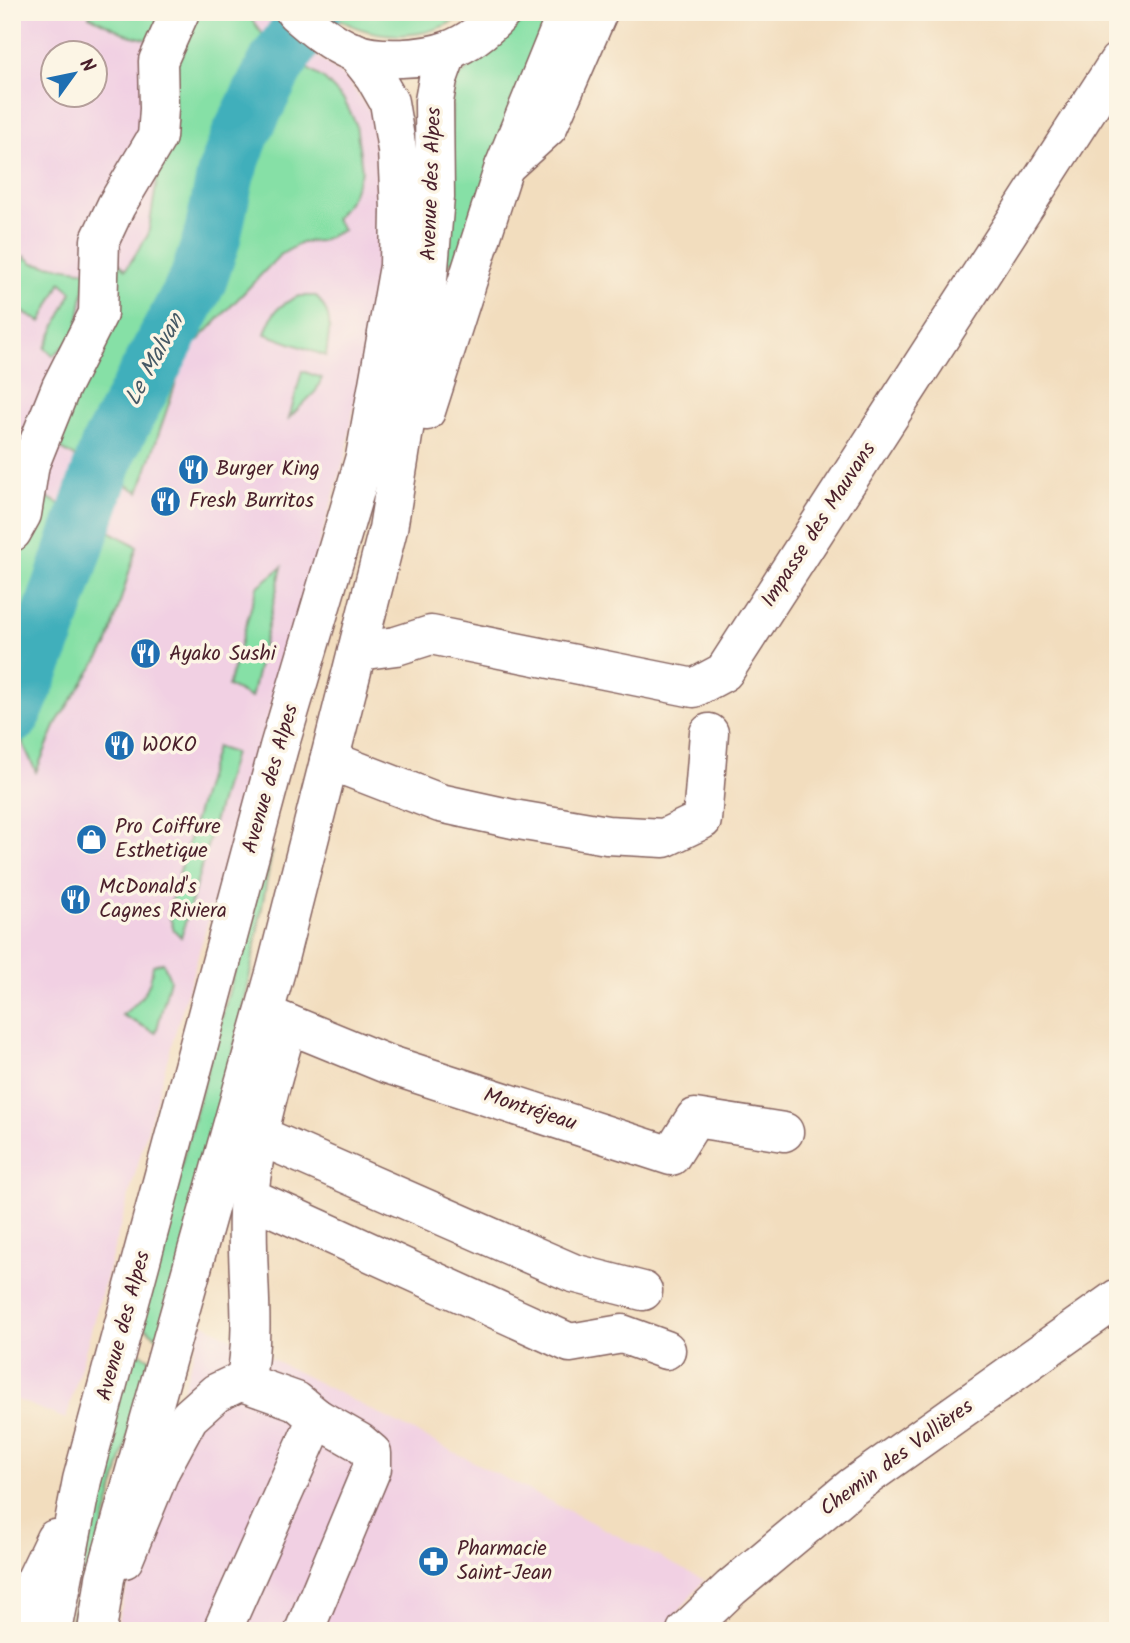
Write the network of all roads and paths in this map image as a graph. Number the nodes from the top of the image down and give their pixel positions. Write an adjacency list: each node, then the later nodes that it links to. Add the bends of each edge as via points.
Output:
1 (180, 12): 10 (main road, via 158,61 157,137 100,240 98,314 61,387 30,464 22,514)
2 (295, 12): 7 (main road, via 320,33)
3 (502, 12): 6 (main road)
4 (598, 12): 5 (main road)
5 (567, 36): 9 (main road, via 504,167)
6 (448, 51): 7 (main road, via 382,59); 9 (main road, Avenue des Alpes, via 434,100 435,197 429,269)
7 (355, 52): 23 (main road, Avenue des Alpes, via 390,102 400,209 399,266 365,457 272,773)
8 (1118, 62): 11 (main road, Impasse des Mauvans, via 724,672 694,688 431,635)
9 (388, 529): 11 (main road, Avenue des Alpes)
10 (12, 532)
11 (358, 651): 13 (main road, Avenue des Alpes)
12 (709, 733): 13 (main road, via 702,820 664,838 607,835 440,803)
13 (329, 760): 14 (main road, Avenue des Alpes)
14 (276, 1019): 15 (main road); 16 (main road, Montréjeau, via 384,1063 671,1156 695,1118); 24 (main road, Avenue des Alpes, via 105,1578)
15 (259, 1130): 17 (main road); 18 (main road, via 573,1272)
16 (784, 1132)
17 (249, 1197): 20 (main road, via 570,1343 622,1334); 21 (main road, via 251,1355)
18 (643, 1292)
19 (1118, 1298): 29 (main road, Chemin des Vallières, via 852,1487)
20 (666, 1350)
21 (245, 1382): 22 (main road, via 296,1401); 24 (main road, Avenue des Alpes, via 216,1393 189,1417 161,1469)
22 (317, 1418): 27 (main road); 28 (main road, via 372,1453 372,1468)
23 (82, 1480): 25 (main road); 26 (main road, Avenue des Alpes)
24 (98, 1627)
25 (12, 1629)
26 (53, 1631)
27 (222, 1631)
28 (304, 1631)
29 (687, 1631)

